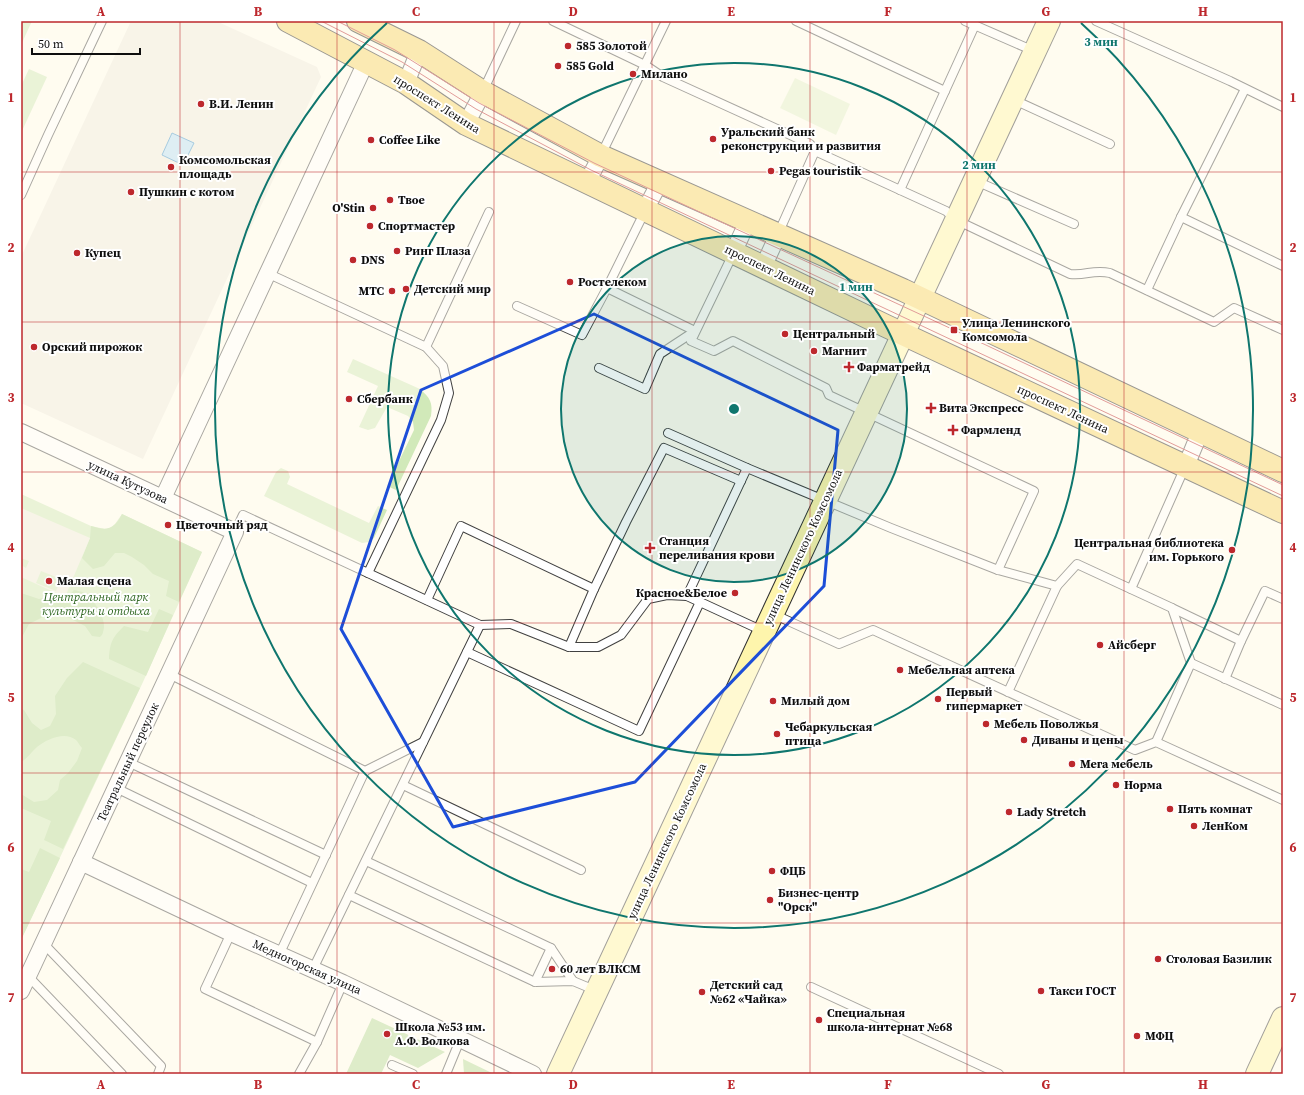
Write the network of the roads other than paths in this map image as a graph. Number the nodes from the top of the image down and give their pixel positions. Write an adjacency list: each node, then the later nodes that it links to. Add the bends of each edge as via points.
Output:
1 (102, 21): 30 (lane)
2 (288, 21): 14 (main road, проспект Ленина)
3 (358, 21): 12 (main road)
4 (516, 21): 19 (lane)
5 (666, 21): 15 (lane)
6 (796, 21): 18 (lane)
7 (965, 21): 11 (lane)
8 (1049, 21): 13 (street, улица Ленинского Комсомола)
9 (1096, 21): 17 (lane)
10 (559, 22): 15 (lane)
11 (975, 25): 13 (lane); 18 (lane)
12 (419, 51): 16 (street); 19 (main road)
13 (1035, 52): 20 (street, улица Ленинского Комсомола)
14 (366, 62): 16 (main road, проспект Ленина); 41 (street)
15 (646, 65): 24 (lane, via 663,77 810,144); 25 (lane)
16 (406, 83): 22 (main road, проспект Ленина)
17 (1245, 89): 21 (lane); 33 (lane)
18 (945, 91): 29 (lane)
19 (483, 92): 22 (street); 25 (main road)
20 (1012, 100): 23 (lane); 26 (street, улица Ленинского Комсомола)
21 (1283, 107)
22 (466, 124): 27 (main road, проспект Ленина)
23 (1110, 144)
24 (816, 151): 29 (lane); 37 (lane)
25 (601, 156): 27 (street); 28 (main road)
26 (975, 180): 34 (street, улица Ленинского Комсомола); 36 (lane)
27 (586, 182): 31 (main road, проспект Ленина)
28 (660, 182): 31 (street); 35 (main road)
29 (900, 190): 34 (lane, via 946,211)
30 (21, 195)
31 (645, 210): 38 (main road, проспект Ленина); 42 (lane)
32 (489, 212): 49 (lane)
33 (1181, 217): 39 (lane); 43 (lane)
34 (956, 220): 43 (lane, via 1070,274 1110,272); 44 (street, улица Ленинского Комсомола)
35 (748, 222): 37 (main road); 38 (street)
36 (1074, 224)
37 (778, 234): 40 (street); 44 (main road)
38 (733, 253): 40 (main road, проспект Ленина); 47 (lane)
39 (1283, 266)
40 (763, 267): 48 (main road, проспект Ленина)
41 (268, 273): 49 (lane); 59 (street)
42 (607, 288): 45 (lane, via 582,336); 47 (lane)
43 (1147, 290): 46 (lane, via 1214,322 1234,308)
44 (920, 298): 48 (street, улица Ленинского Комсомола); 53 (main road)
45 (517, 306)
46 (1283, 330)
47 (695, 331): 50 (lane, via 660,354 645,389); 51 (lane, via 691,341 714,351 733,341 826,388 829,395)
48 (903, 333): 51 (street, улица Ленинского Комсомола); 55 (main road, проспект Ленина)
49 (426, 347): 64 (lane, via 443,366 449,393 440,420)
50 (599, 368)
51 (866, 413): 60 (street, улица Ленинского Комсомола); 63 (lane, via 1034,491)
52 (21, 432): 59 (street, улица Кутузова)
53 (1200, 432): 55 (street); 57 (main road)
54 (668, 433): 56 (lane)
55 (1186, 466): 61 (main road, проспект Ленина); 67 (lane)
56 (747, 468): 58 (lane); 60 (lane)
57 (1283, 471)
58 (741, 481): 66 (lane, via 664,448); 68 (lane)
59 (163, 498): 62 (street, улица Кутузова)
60 (826, 500): 63 (lane); 73 (street, улица Ленинского Комсомола)
61 (1283, 512)
62 (235, 532): 64 (lane, via 243,515); 79 (street, Театральный переулок)
63 (998, 570): 65 (lane)
64 (368, 573): 70 (lane)
65 (1057, 586): 67 (lane, via 1077,564); 81 (lane)
66 (594, 589): 70 (lane, via 461,526); 76 (lane)
67 (1131, 589): 72 (lane)
68 (687, 596): 71 (lane); 76 (lane, via 667,595 648,599 621,635 598,646)
69 (1283, 599): 75 (lane, via 1265,591)
70 (427, 600): 74 (lane)
71 (700, 602): 73 (lane); 77 (lane, via 639,731)
72 (1172, 608): 75 (lane); 78 (lane)
73 (768, 623): 81 (lane, via 840,644 873,630); 107 (street, улица Ленинского Комсомола)
74 (480, 625): 76 (lane, via 511,624); 77 (lane)
75 (1241, 641): 80 (lane)
76 (569, 647)
77 (467, 652): 83 (lane)
78 (1191, 663): 80 (lane); 84 (lane)
79 (169, 674): 85 (street, Театральный переулок); 86 (lane)
80 (1225, 679): 82 (lane)
81 (1008, 692): 84 (lane, via 1135,750)
82 (1283, 705)
83 (423, 742): 86 (lane); 87 (lane)
84 (1156, 742): 89 (lane)
85 (128, 762): 88 (street, Театральный переулок); 90 (lane)
86 (365, 771): 90 (lane)
87 (403, 785): 91 (lane); 93 (lane)
88 (116, 788): 92 (street, Театральный переулок); 94 (lane)
89 (1283, 800)
90 (326, 855): 94 (lane)
91 (366, 861): 95 (lane); 98 (lane)
92 (81, 862): 96 (street, Медногорская улица); 97 (street, Театральный переулок)
93 (581, 870)
94 (312, 883): 99 (lane)
95 (349, 895): 100 (lane); 103 (lane)
96 (231, 933): 99 (street, Медногорская улица); 110 (lane, via 205,989)
97 (43, 943): 101 (street, Театральный переулок); 113 (lane, via 161,1066)
98 (551, 948): 102 (lane); 103 (lane)
99 (279, 955): 100 (street, Медногорская улица)
100 (313, 969): 104 (street, Медногорская улица)
101 (28, 976): 106 (street, Театральный переулок); 112 (lane)
102 (573, 980): 103 (lane); 107 (lane)
103 (535, 982)
104 (343, 983): 109 (street, Медногорская улица); 110 (lane)
105 (811, 987): 119 (lane)
106 (21, 991)
107 (597, 991): 118 (street, улица Ленинского Комсомола)
108 (1283, 1018): 120 (street)
109 (460, 1040): 116 (lane); 117 (street, Медногорская улица)
110 (317, 1042): 114 (lane)
111 (392, 1064): 115 (lane)
112 (122, 1074)
113 (158, 1074)
114 (299, 1074)
115 (413, 1074)
116 (446, 1074)
117 (533, 1074)
118 (558, 1074)
119 (999, 1074)
120 (1257, 1074)

